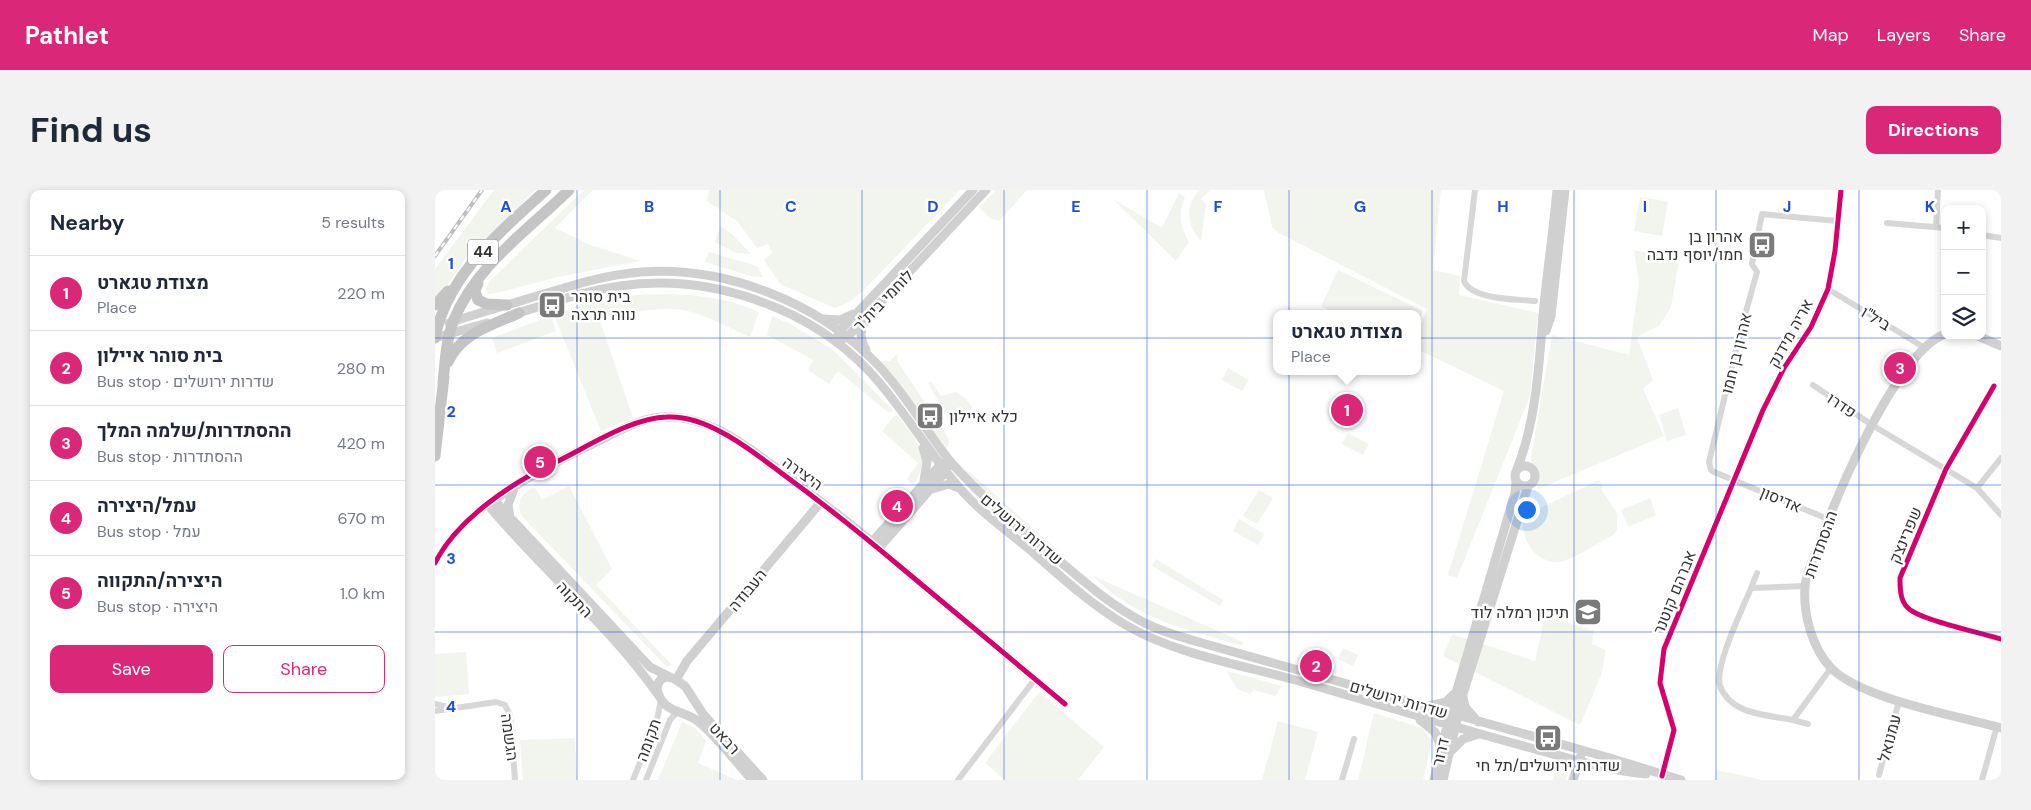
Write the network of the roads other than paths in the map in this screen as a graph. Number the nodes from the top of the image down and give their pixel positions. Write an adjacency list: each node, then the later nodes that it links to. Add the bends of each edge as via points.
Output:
1 (546, 190): 16 (highway, 44)
2 (569, 190): 17 (highway, 44, via 521,233)
3 (973, 190): 22 (street, לוחמי בית"ר)
4 (986, 190): 25 (street, לוחמי בית"ר)
5 (1475, 190): 19 (street, via 1466,286 1479,294)
6 (1557, 190): 33 (street)
7 (1565, 190): 33 (street, via 1551,316)
8 (1841, 190): 10 (street, אריה מידנק)
9 (1938, 190): 12 (street)
10 (1837, 221): 18 (street, אריה מידנק); 50 (street, אהרון בן חמו, via 1762,214 1752,264 1757,272 1709,462 1714,472)
11 (1887, 223): 12 (street)
12 (1936, 226): 13 (street)
13 (1941, 227)
14 (1986, 236): 15 (street)
15 (2001, 238)
16 (467, 269): 20 (highway); 27 (highway, 44, via 449,296)
17 (483, 274): 21 (highway, via 475,291 478,300); 26 (highway, 44)
18 (1827, 289): 35 (street, ביל"ו); 50 (street, אריה מידנק, via 1811,327 1784,368 1763,410)
19 (1535, 301)
20 (435, 305)
21 (507, 305): 24 (street, שדרות ירושלים, via 603,278 661,272 702,275 743,284 780,297); 26 (street, שדרות ירושלים)
22 (861, 308): 24 (street, via 840,320 821,319); 29 (street, לוחמי בית"ר)
23 (519, 313): 28 (street, שדרות ירושלים); 32 (street, שדרות ירושלים, via 605,288 642,283 680,284 720,290 776,307); 37 (highway, via 475,332 463,341 449,361)
24 (810, 313): 29 (street, שדרות ירושלים)
25 (868, 316): 29 (street, לוחמי בית"ר); 36 (street, via 860,331)
26 (454, 321): 27 (street, שדרות ירושלים); 28 (highway, 44)
27 (436, 331): 28 (street, שדרות ירושלים)
28 (450, 334): 37 (highway, 44)
29 (843, 334): 32 (street, לוחמי בית"ר); 36 (street, שדרות ירושלים)
30 (1941, 335): 35 (street, ההסתדרות)
31 (1986, 339): 34 (street)
32 (835, 342): 41 (street, שדרות ירושלים, via 870,372)
33 (1542, 343): 42 (street)
34 (2001, 346)
35 (1925, 348): 40 (street, ההסתדרות, via 1901,377)
36 (869, 355): 45 (street, שדרות ירושלים)
37 (443, 383): 43 (highway, 44)
38 (1813, 385): 40 (street, פדרו)
39 (1994, 386): 49 (street, שפרינצק)
40 (1872, 425): 49 (street, פדרו); 60 (street, ההסתדרות)
41 (917, 434): 47 (street, שדרות ירושלים); 54 (street, via 927,461)
42 (1527, 445): 46 (street); 48 (street)
43 (435, 456)
44 (2001, 458): 55 (street)
45 (950, 460): 47 (street); 77 (street, שדרות ירושלים, via 1003,515 1097,592 1143,623 1202,643)
46 (1528, 466): 48 (street); 53 (street, via 1536,476)
47 (943, 468): 54 (street); 56 (street, שדרות ירושלים)
48 (1517, 469): 51 (street)
49 (1946, 469): 55 (street, פדרו); 67 (street, שפרינצק, via 1900,578 1903,600 1908,608 1922,616)
50 (1735, 479): 60 (street, אדיסון); 95 (street, אברהם קוטנר, via 1664,649 1660,683 1674,730)
51 (1516, 481): 53 (street, via 1521,486); 71 (street)
52 (515, 486): 57 (street, היצירה); 58 (street, היצירה, via 624,428 643,420 667,416 694,421 723,433); 61 (street, via 508,505)
53 (1528, 486): 71 (street)
54 (926, 488): 56 (street, via 949,484); 62 (street)
55 (1977, 488): 59 (street, פדרו)
56 (961, 490): 82 (street, שדרות ירושלים, via 1090,601 1138,633 1199,654)
57 (491, 502): 61 (street, התקוה); 63 (street, via 460,529); 73 (street, התקוה, via 519,540 632,658)
58 (821, 502): 62 (street, היצירה); 69 (street, העבודה)
59 (2001, 515)
60 (1828, 519): 65 (street, ההסתדרות)
61 (511, 520): 69 (street, התקוה, via 650,667)
62 (875, 545): 70 (street, היצירה)
63 (435, 563)
64 (1757, 573): 66 (street)
65 (1805, 586): 66 (street); 68 (street, ההסתדרות, via 1812,638)
66 (1751, 588): 83 (street, via 1724,656 1719,674 1720,686 1729,700 1741,708)
67 (2001, 639)
68 (1831, 668): 74 (street, ההסתדרות, via 1852,683); 83 (street)
69 (673, 678): 72 (street); 73 (street, via 659,680)
70 (1035, 678): 76 (street, היצירה); 101 (street)
71 (1460, 693): 77 (street, via 1446,702); 81 (street); 84 (street, via 1465,707)
72 (690, 694): 80 (street, via 689,709); 100 (street, רבאט, via 703,714)
73 (660, 698): 80 (street); 97 (street, תקומה, via 657,720)
74 (1899, 701): 87 (street, ההסתדרות); 94 (street, עמנואל)
75 (435, 704): 78 (street)
76 (1065, 704)
77 (1427, 706): 81 (street, שדרות ירושלים)
78 (452, 707): 79 (street, הגשמה); 96 (street, הגשמה, via 496,702 505,705 510,715)
79 (435, 711)
80 (678, 712): 98 (street, תקומה, via 670,720); 99 (street, רבאט, via 702,725)
81 (1453, 714): 84 (street, שדרות ירושלים); 86 (street)
82 (1413, 715): 86 (street, שדרות ירושלים); 90 (street, via 1435,732)
83 (1793, 720): 85 (street)
84 (1478, 722): 91 (street, שדרות ירושלים)
85 (1808, 724)
86 (1451, 726): 88 (street, שדרות ירושלים); 90 (street, דרור); 92 (street, דרור)
87 (1999, 727): 107 (street)
88 (1480, 734): 92 (street, via 1463,739); 93 (street, שדרות ירושלים)
89 (1354, 739): 102 (street)
90 (1441, 749): 103 (street, דרור)
91 (1583, 750): 93 (street); 95 (street, שדרות ירושלים)
92 (1448, 756): 104 (street, דרור)
93 (1579, 761): 95 (street, שדרות ירושלים, via 1618,771); 105 (street)
94 (1879, 775)
95 (1661, 776): 106 (street, שדרות ירושלים)
96 (515, 780)
97 (633, 780)
98 (646, 780)
99 (752, 780)
100 (763, 780)
101 (959, 780)
102 (1342, 780)
103 (1434, 780)
104 (1443, 780)
105 (1573, 780)
106 (1681, 780)
107 (1982, 780)

